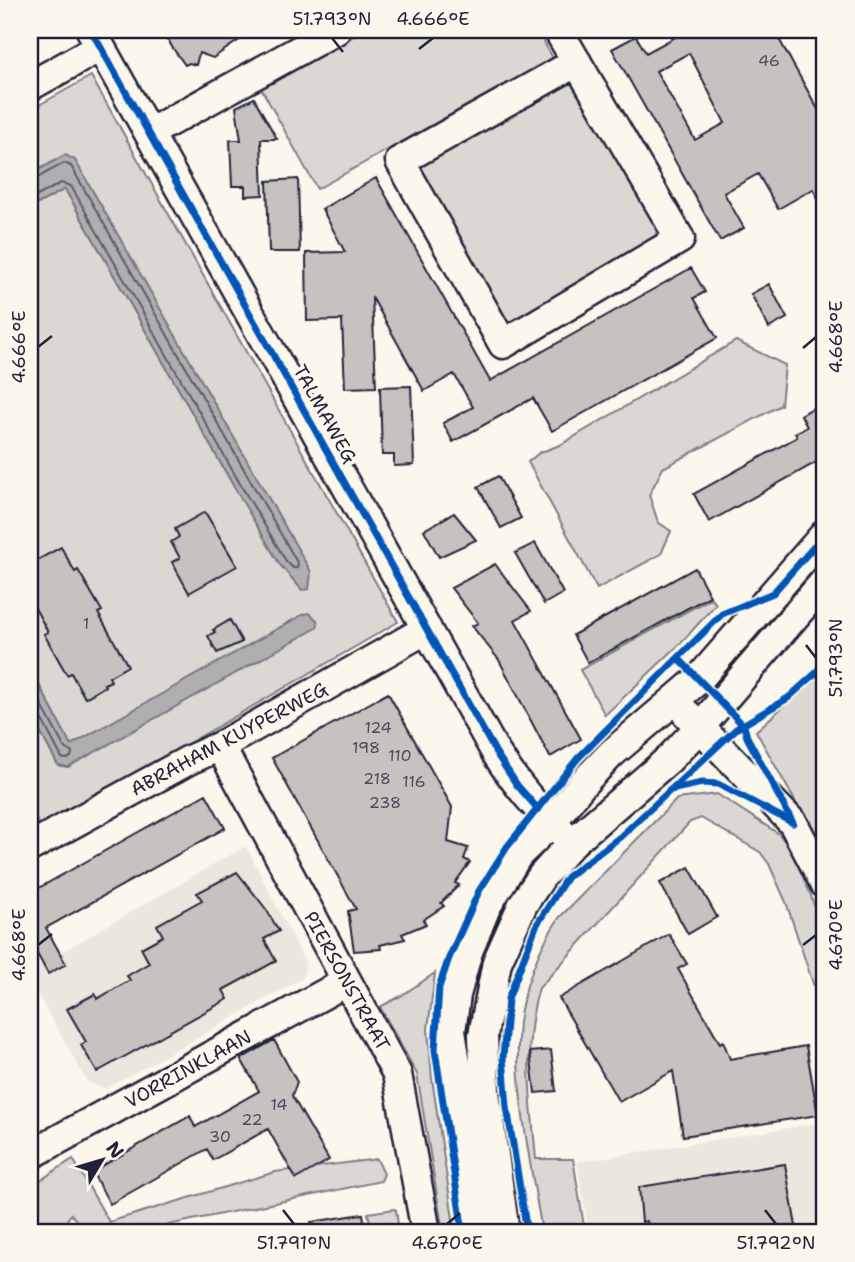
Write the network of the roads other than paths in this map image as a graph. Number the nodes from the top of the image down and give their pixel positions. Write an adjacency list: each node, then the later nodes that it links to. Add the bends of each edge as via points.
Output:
1 (336, 30): 6 (street)
2 (558, 30): 4 (street)
3 (96, 38): 5 (street); 6 (street, TALMAWEG)
4 (577, 62): 4 (street, via 400,161 503,344 680,239)
5 (30, 86)
6 (149, 133): 9 (street, TALMAWEG)
7 (825, 534): 10 (street, via 699,679)
8 (825, 582): 11 (street)
9 (427, 629): 12 (street, ABRAHAM KUYPERWEG); 13 (street, TALMAWEG, via 496,753)
10 (674, 700): 11 (street); 13 (street, via 611,754)
11 (699, 728): 14 (street); 16 (street, via 793,823)
12 (220, 746): 15 (street, ABRAHAM KUYPERWEG); 17 (street, PIERSONSTRAAT)
13 (551, 823): 14 (street, TALMAWEG); 20 (street, via 518,855 485,907 456,995 451,1031)
14 (573, 842): 21 (street, via 523,904 497,962 483,1035 485,1093)
15 (30, 846)
16 (825, 884)
17 (346, 982): 18 (street, VORRINKLAAN); 19 (street, PIERSONSTRAAT, via 397,1074)
18 (30, 1155)
19 (426, 1232)
20 (482, 1232)
21 (505, 1232)

